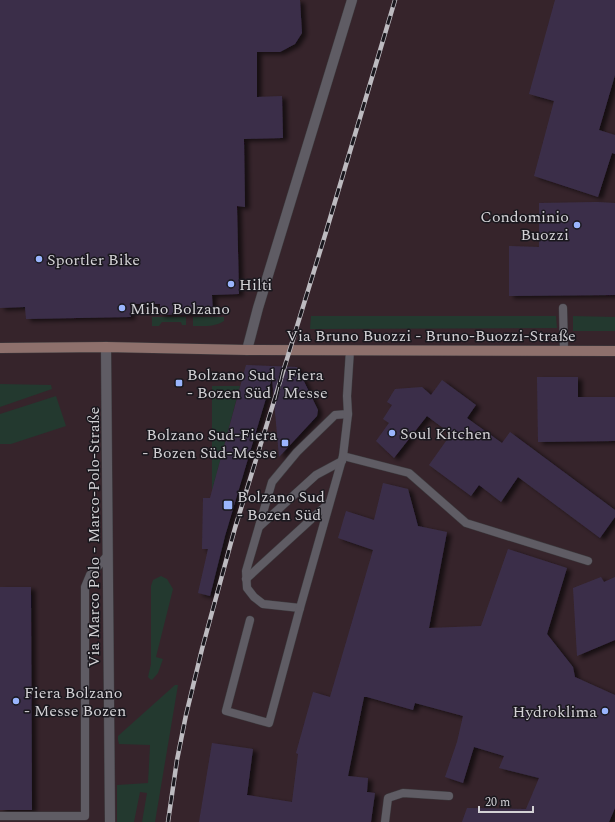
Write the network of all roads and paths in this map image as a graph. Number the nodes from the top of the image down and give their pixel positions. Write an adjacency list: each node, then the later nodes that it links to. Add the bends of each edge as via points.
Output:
1 (352, 0): 5 (street)
2 (563, 308): 7 (lane)
3 (106, 347): 4 (main road, Via Bruno Buozzi - Bruno-Buozzi-Straße); 5 (main road, Via Bruno Buozzi - Bruno-Buozzi-Straße); 13 (street, Via Marco Polo - Marco-Polo-Straße)
4 (0, 348)
5 (247, 350): 6 (main road, Via Bruno Buozzi - Bruno-Buozzi-Straße)
6 (350, 350): 7 (main road, Via Bruno Buozzi - Bruno-Buozzi-Straße); 9 (lane)
7 (564, 351): 8 (main road, Via Bruno Buozzi - Bruno-Buozzi-Straße)
8 (615, 351)
9 (348, 414): 10 (lane); 12 (lane, via 335,415 297,452 272,482)
10 (343, 458): 11 (lane); 12 (lane, via 316,475); 14 (lane, via 409,473 466,523)
11 (330, 503): 15 (lane); 16 (lane)
12 (259, 527): 15 (lane)
13 (108, 555): 19 (lane, via 90,575 85,587 86,816); 20 (street, Via Marco Polo - Marco-Polo-Straße)
14 (588, 561)
15 (246, 579): 16 (lane, via 246,588 264,604)
16 (300, 608): 17 (lane, via 269,723 226,711)
17 (250, 620)
18 (449, 796): 21 (lane, via 403,793 388,798)
19 (0, 816)
20 (110, 822)
21 (385, 822)

